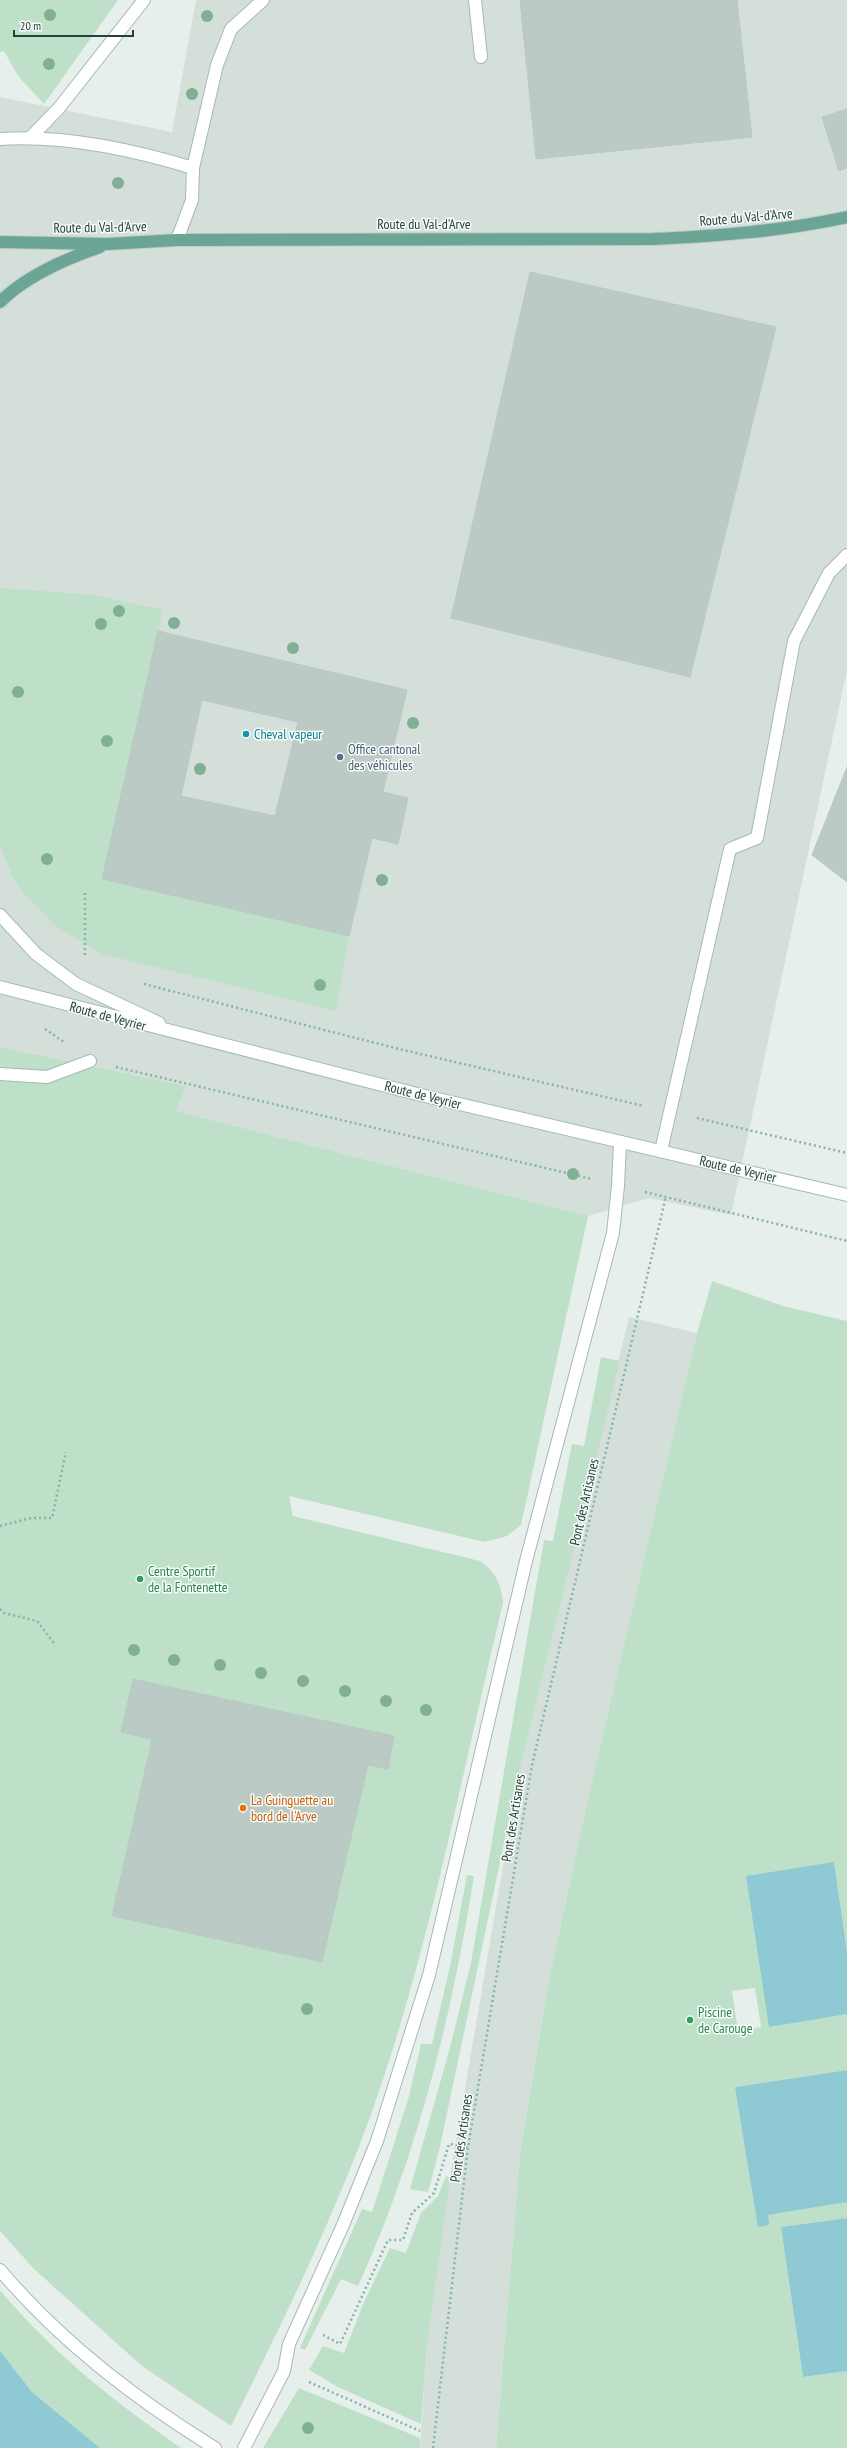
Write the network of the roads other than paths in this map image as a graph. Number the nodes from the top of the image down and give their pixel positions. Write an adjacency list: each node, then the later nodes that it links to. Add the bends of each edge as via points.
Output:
1 (144, 0): 5 (main road, via 60,108)
2 (263, 0): 7 (main road, via 231,29 217,65)
3 (475, 0): 4 (main road)
4 (481, 57)
5 (31, 137): 6 (main road); 7 (main road, via 148,154)
6 (0, 139)
7 (193, 168): 9 (main road, via 192,200)
8 (847, 217): 9 (main road, Route du Val-d'Arve, via 793,229 714,237)
9 (177, 240): 11 (main road, Route du Val-d'Arve)
10 (0, 242): 11 (main road, Route du Val-d'Arve)
11 (108, 244): 12 (main road, via 71,258 31,278)
12 (0, 302)
13 (847, 555): 20 (main road, via 829,573 794,641 757,838 730,849)
14 (0, 915): 16 (main road, via 36,954 76,984)
15 (0, 987): 16 (main road, Route de Veyrier)
16 (186, 1036): 19 (main road, Route de Veyrier)
17 (90, 1061): 18 (main road, via 47,1078)
18 (0, 1074)
19 (620, 1143): 20 (main road, Route de Veyrier); 24 (main road, via 613,1233 526,1561 429,1975 377,2141 343,2225 289,2344 284,2371)
20 (661, 1151): 21 (main road, Route de Veyrier)
21 (847, 1195)
22 (0, 2270): 23 (main road, via 69,2342 118,2383 160,2415)
23 (214, 2448)
24 (244, 2448)

